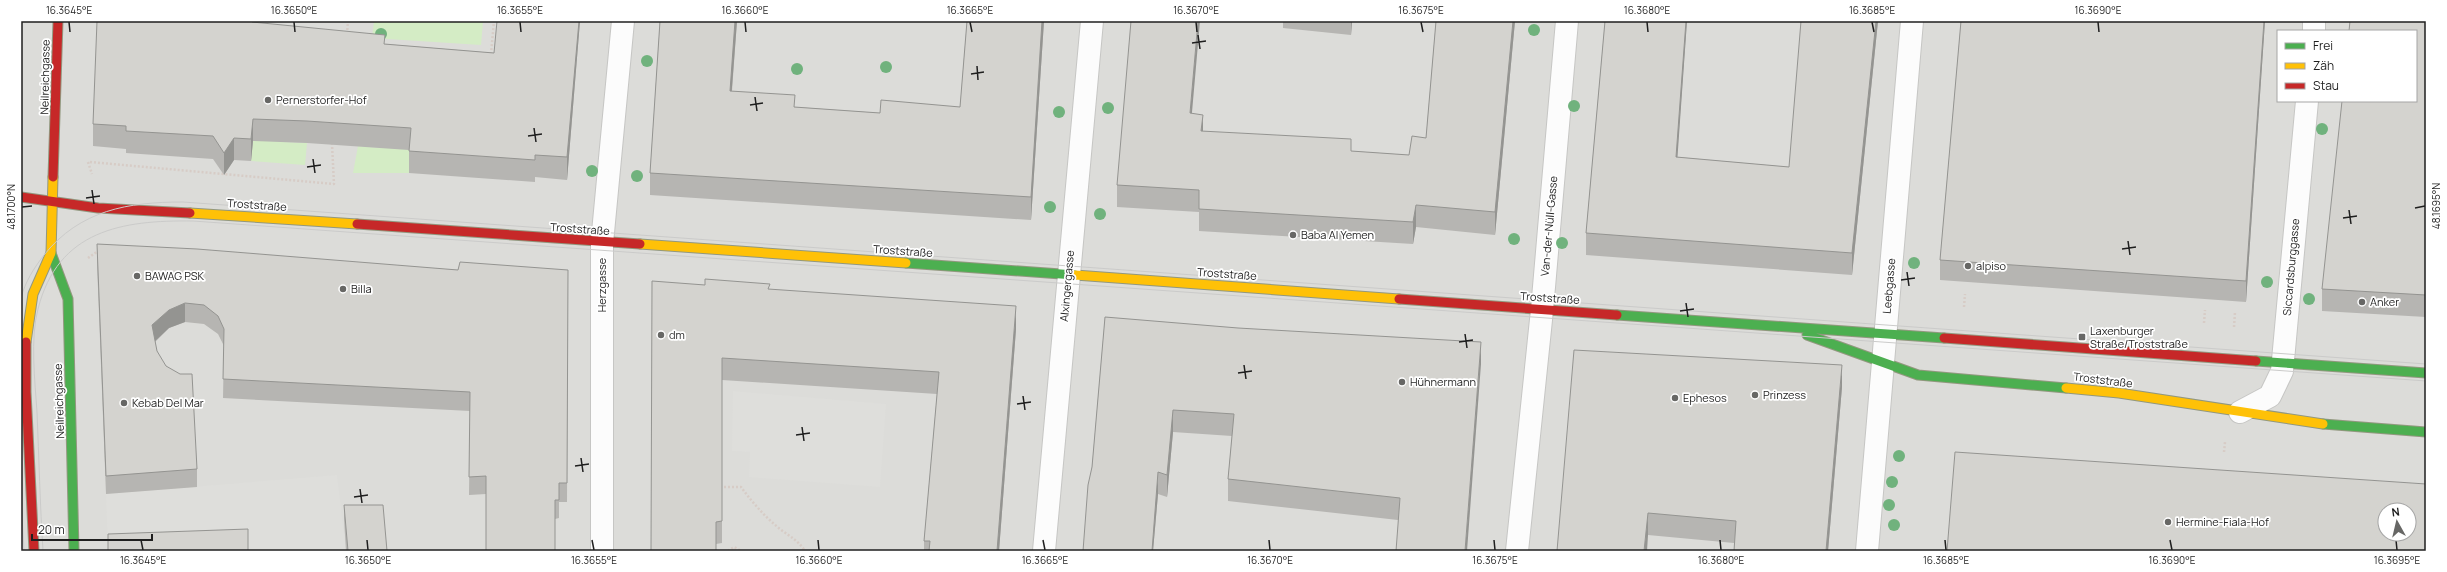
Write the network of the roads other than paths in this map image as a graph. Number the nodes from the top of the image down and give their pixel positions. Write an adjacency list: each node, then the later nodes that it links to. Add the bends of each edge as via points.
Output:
1 (58, 21): 8 (street, Neilreichgasse)
2 (623, 21): 9 (street, Herzgasse)
3 (1092, 21): 11 (street, Alxingergasse)
4 (1567, 21): 12 (street, Van-der-Nüll-Gasse)
5 (1912, 21): 14 (street, Leebgasse)
6 (2307, 102): 15 (street, Siccardsburggasse)
7 (21, 197): 8 (street, Troststraße)
8 (54, 200): 9 (street, Troststraße, via 98,208); 10 (street, Neilreichgasse)
9 (602, 243): 11 (street, Troststraße); 22 (street, Herzgasse)
10 (52, 253): 20 (street, Neilreichgasse, via 33,294 26,332 26,392); 21 (street, Neilreichgasse, via 68,299)
11 (1068, 275): 12 (street, Troststraße); 23 (street, Alxingergasse)
12 (1542, 310): 13 (street, Troststraße); 24 (street, Van-der-Nüll-Gasse)
13 (1785, 327): 14 (street, Troststraße); 16 (street, Troststraße)
14 (1885, 333): 15 (street, Troststraße); 16 (street, Leebgasse)
15 (2282, 362): 17 (street, Troststraße); 18 (street, Siccardsburggasse, via 2282,371 2270,396)
16 (1883, 363): 18 (street, Troststraße, via 1918,375 2119,394); 25 (street, Leebgasse)
17 (2426, 372)
18 (2240, 412): 19 (street, Troststraße, via 2312,423)
19 (2426, 432)
20 (34, 551)
21 (74, 551)
22 (602, 551)
23 (1044, 551)
24 (1518, 551)
25 (1866, 551)

